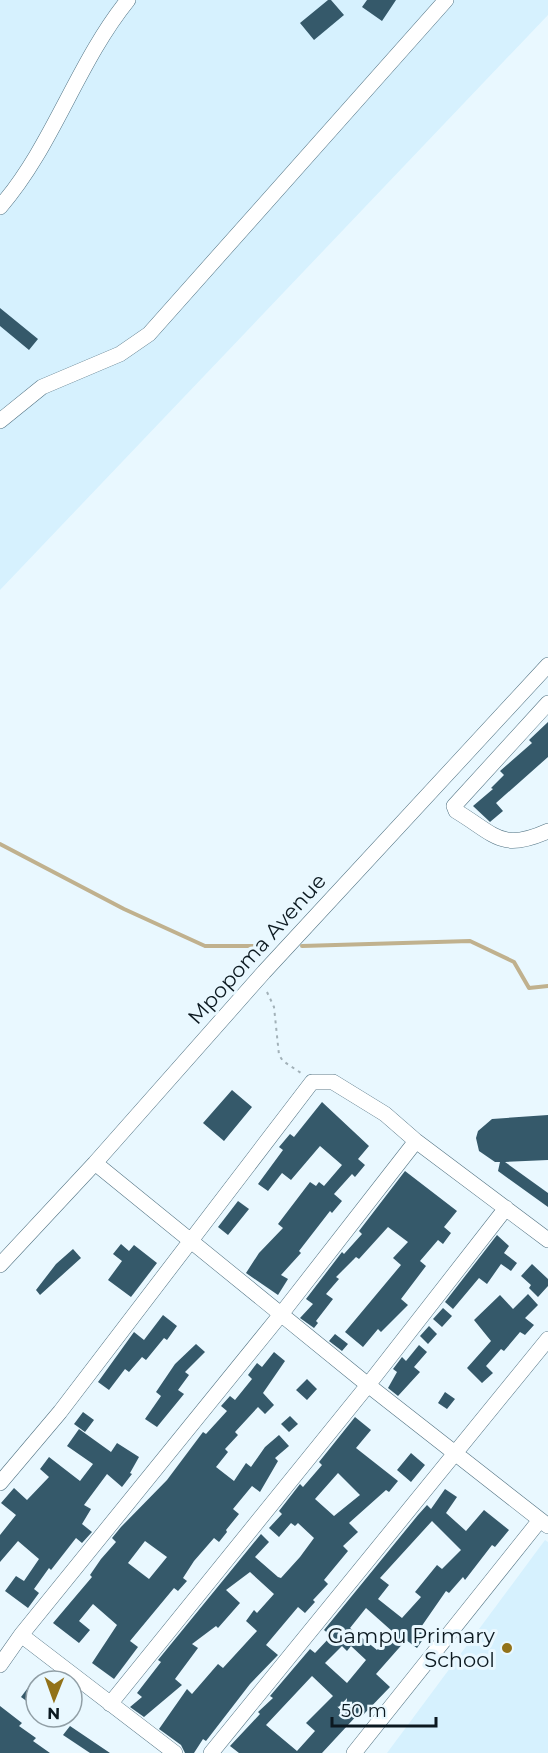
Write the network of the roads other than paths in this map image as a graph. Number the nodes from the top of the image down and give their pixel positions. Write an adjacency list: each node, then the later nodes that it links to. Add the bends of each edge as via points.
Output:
1 (128, 0): 3 (street, via 20,182)
2 (446, 0): 4 (street, via 150,334 112,358 42,387)
3 (0, 207)
4 (0, 421)
5 (548, 664): 9 (street, Mpopoma Avenue)
6 (548, 703): 7 (street, via 454,806 503,841 524,842)
7 (548, 831)
8 (416, 1141): 10 (street); 12 (street, via 384,1114 333,1082 312,1082); 14 (street)
9 (95, 1163): 12 (street); 13 (street, Mpopoma Avenue)
10 (506, 1208): 11 (street); 16 (street)
11 (548, 1239)
12 (191, 1242): 14 (street); 18 (street)
13 (0, 1264)
14 (282, 1313): 16 (street); 20 (street)
15 (548, 1339): 17 (street)
16 (368, 1385): 17 (street); 22 (street)
17 (457, 1453): 19 (street); 24 (street)
18 (0, 1483)
19 (544, 1523): 25 (street)
20 (21, 1635): 21 (street); 22 (street)
21 (0, 1665)
22 (110, 1704): 23 (street)
23 (176, 1753)
24 (211, 1753)
25 (354, 1753)

